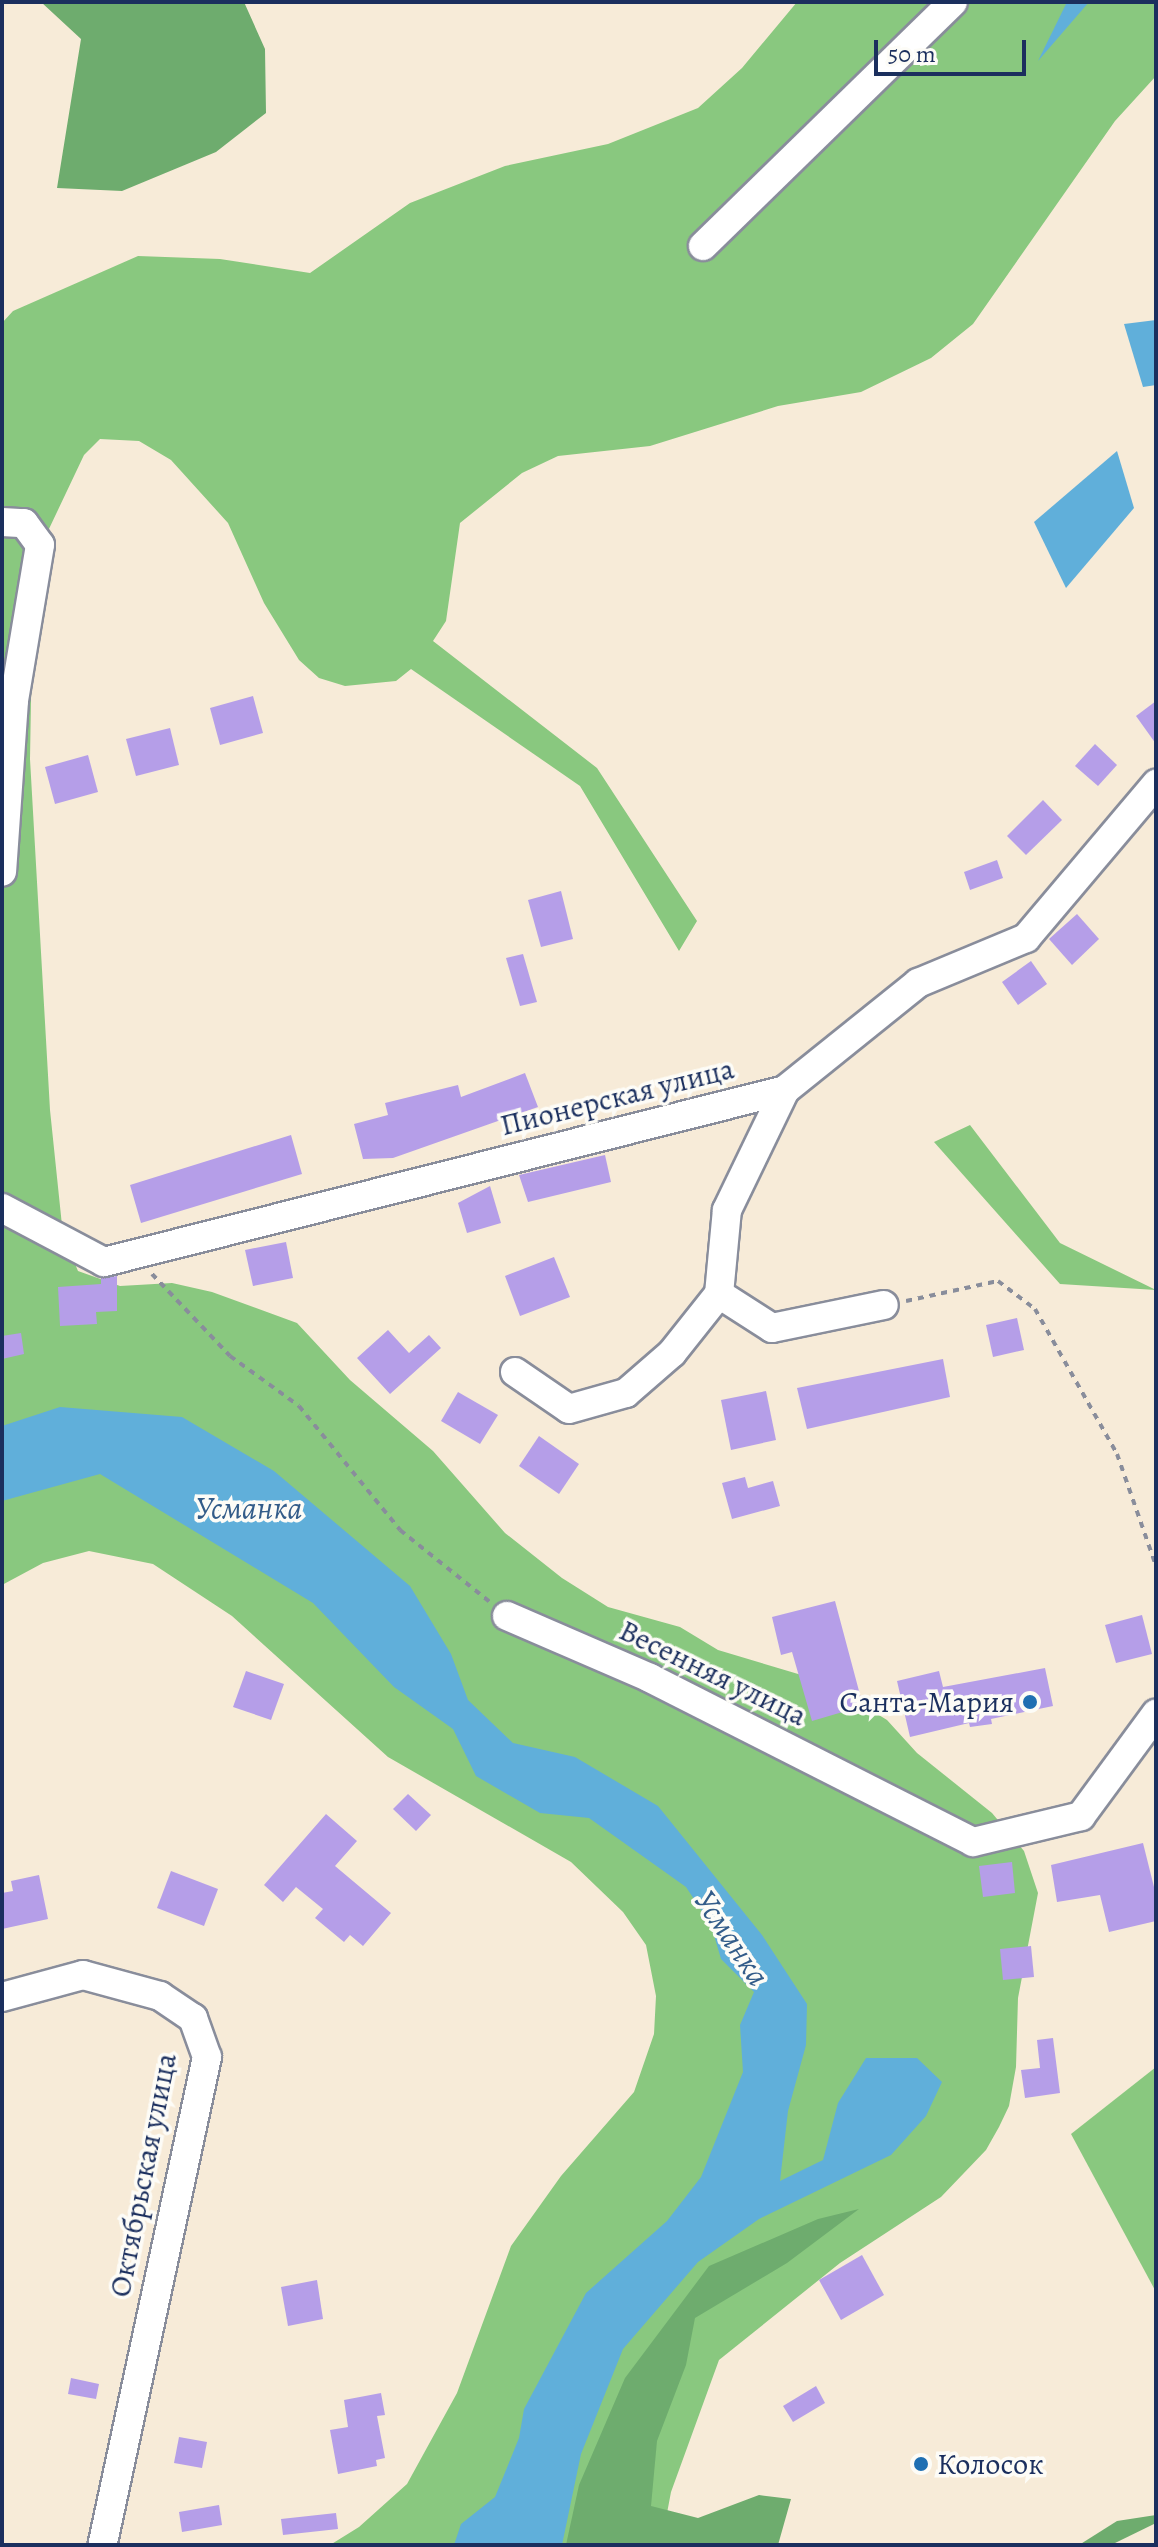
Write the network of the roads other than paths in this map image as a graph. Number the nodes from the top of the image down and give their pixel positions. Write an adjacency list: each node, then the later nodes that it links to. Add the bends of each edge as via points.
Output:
1 (953, 2): 2 (street)
2 (703, 246)
3 (2, 522): 5 (street, via 24,523 40,545 14,701)
4 (1156, 784): 6 (street, Пионерская улица, via 1026,938 918,983)
5 (2, 872)
6 (785, 1090): 7 (street, Пионерская улица, via 104,1262); 8 (street, via 727,1210)
7 (2, 1208)
8 (719, 1294): 9 (street, via 772,1328); 10 (street, via 672,1353 626,1393 569,1409)
9 (884, 1305)
10 (515, 1372)
11 (507, 1616): 12 (street, Весенняя улица, via 650,1678 973,1842 1081,1816)
12 (1156, 1714)
13 (2, 1997): 14 (street, Октябрьская улица, via 83,1975 160,1996 193,2018 207,2057)
14 (102, 2545)

